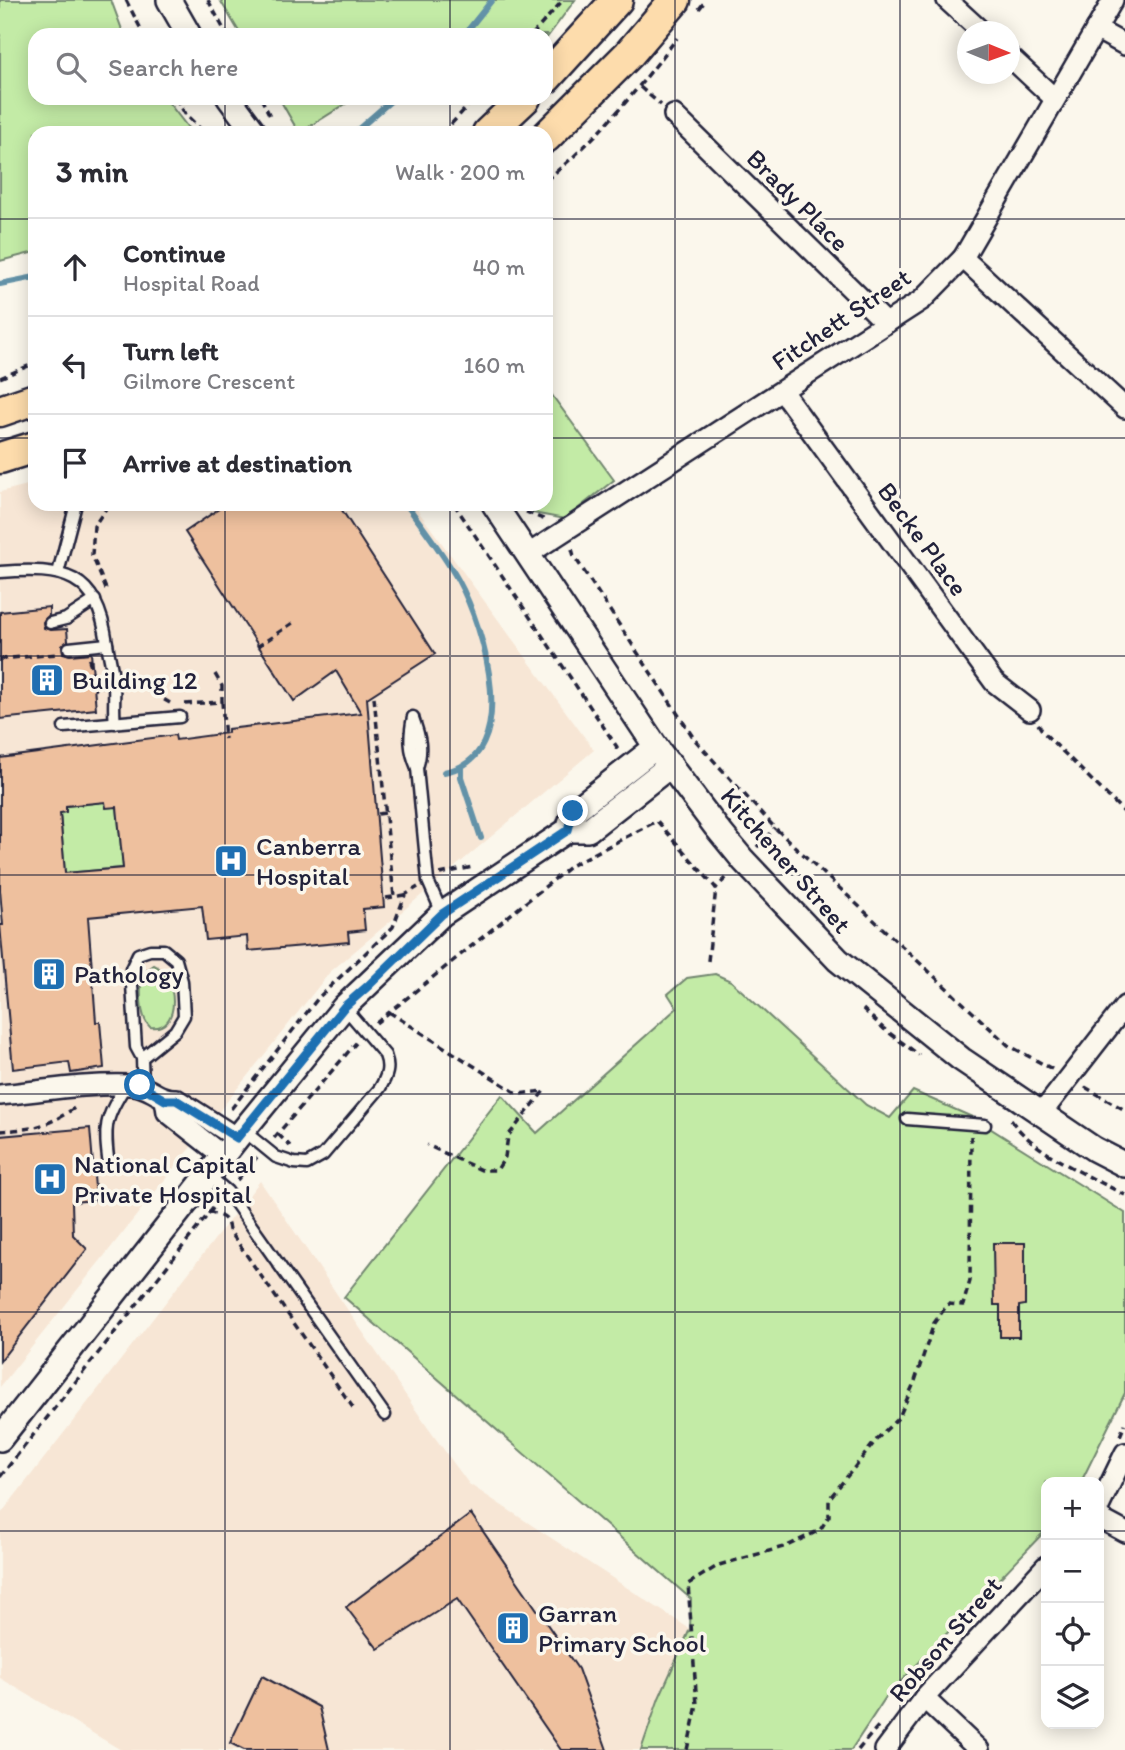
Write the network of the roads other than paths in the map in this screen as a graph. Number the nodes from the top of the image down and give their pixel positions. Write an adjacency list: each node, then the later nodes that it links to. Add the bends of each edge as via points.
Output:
1 (169, 0): 7 (street)
2 (617, 0): 11 (main road)
3 (947, 0): 6 (street)
4 (1112, 0): 8 (street, Fitchett Street)
5 (686, 5): 18 (main road)
6 (970, 21)
7 (185, 28)
8 (1096, 29): 9 (street); 12 (street, Fitchett Street)
9 (1125, 45)
10 (1020, 66): 12 (street)
11 (553, 70)
12 (1055, 99): 19 (street, Fitchett Street)
13 (234, 105): 16 (street)
14 (518, 105): 17 (main road)
15 (674, 115): 20 (street, Brady Place)
16 (249, 126)
17 (495, 126)
18 (553, 130)
19 (964, 258): 20 (street, Fitchett Street, via 922,300); 23 (street)
20 (886, 323): 21 (street, Fitchett Street)
21 (782, 391): 29 (street, Fitchett Street); 36 (street, Becke Place, via 994,682)
22 (28, 401): 24 (main road)
23 (1125, 408)
24 (0, 411)
25 (28, 449): 26 (main road)
26 (0, 458)
27 (74, 511): 31 (lane)
28 (499, 511): 29 (street, Kitchener Street)
29 (527, 555): 40 (street, Kitchener Street)
30 (0, 572): 31 (lane)
31 (58, 572): 32 (lane, via 79,583)
32 (96, 600): 33 (lane, via 66,619); 34 (lane)
33 (50, 623)
34 (107, 644): 35 (lane); 38 (lane)
35 (66, 651)
36 (1030, 710)
37 (180, 717): 38 (lane)
38 (115, 723): 39 (lane)
39 (64, 727)
40 (656, 747): 41 (street, Kitchener Street); 43 (street, via 573,811)
41 (671, 765): 43 (street, via 588,830); 51 (street, Kitchener Street, via 743,860 838,960 961,1059)
42 (417, 768): 44 (lane, via 428,881)
43 (568, 830): 44 (street)
44 (442, 914): 46 (street)
45 (1125, 1006): 51 (street)
46 (344, 1007): 54 (street); 54 (lane, via 385,1055 388,1064 380,1088 323,1155 307,1164 276,1157)
47 (142, 1058): 47 (lane, via 175,1031 184,1016 176,960 163,950 138,954 131,969 136,1047); 48 (lane)
48 (134, 1085): 49 (street); 50 (street); 57 (lane, via 107,1118)
49 (0, 1095)
50 (165, 1100): 54 (street, via 176,1100); 55 (street, via 167,1112)
51 (1041, 1114): 56 (street, Kitchener Street)
52 (907, 1119): 53 (lane)
53 (985, 1125)
54 (241, 1134): 55 (street)
55 (223, 1156): 58 (street)
56 (1125, 1165)
57 (109, 1166)
58 (208, 1175): 59 (lane, via 227,1191); 60 (street)
59 (385, 1415)
60 (0, 1439)
61 (1125, 1453): 62 (street)
62 (1104, 1497)
63 (1104, 1521): 64 (street)
64 (1125, 1532)
65 (1041, 1571): 66 (street, Robson Street)
66 (924, 1698): 67 (street, Robson Street); 68 (street)
67 (885, 1750)
68 (979, 1750)

